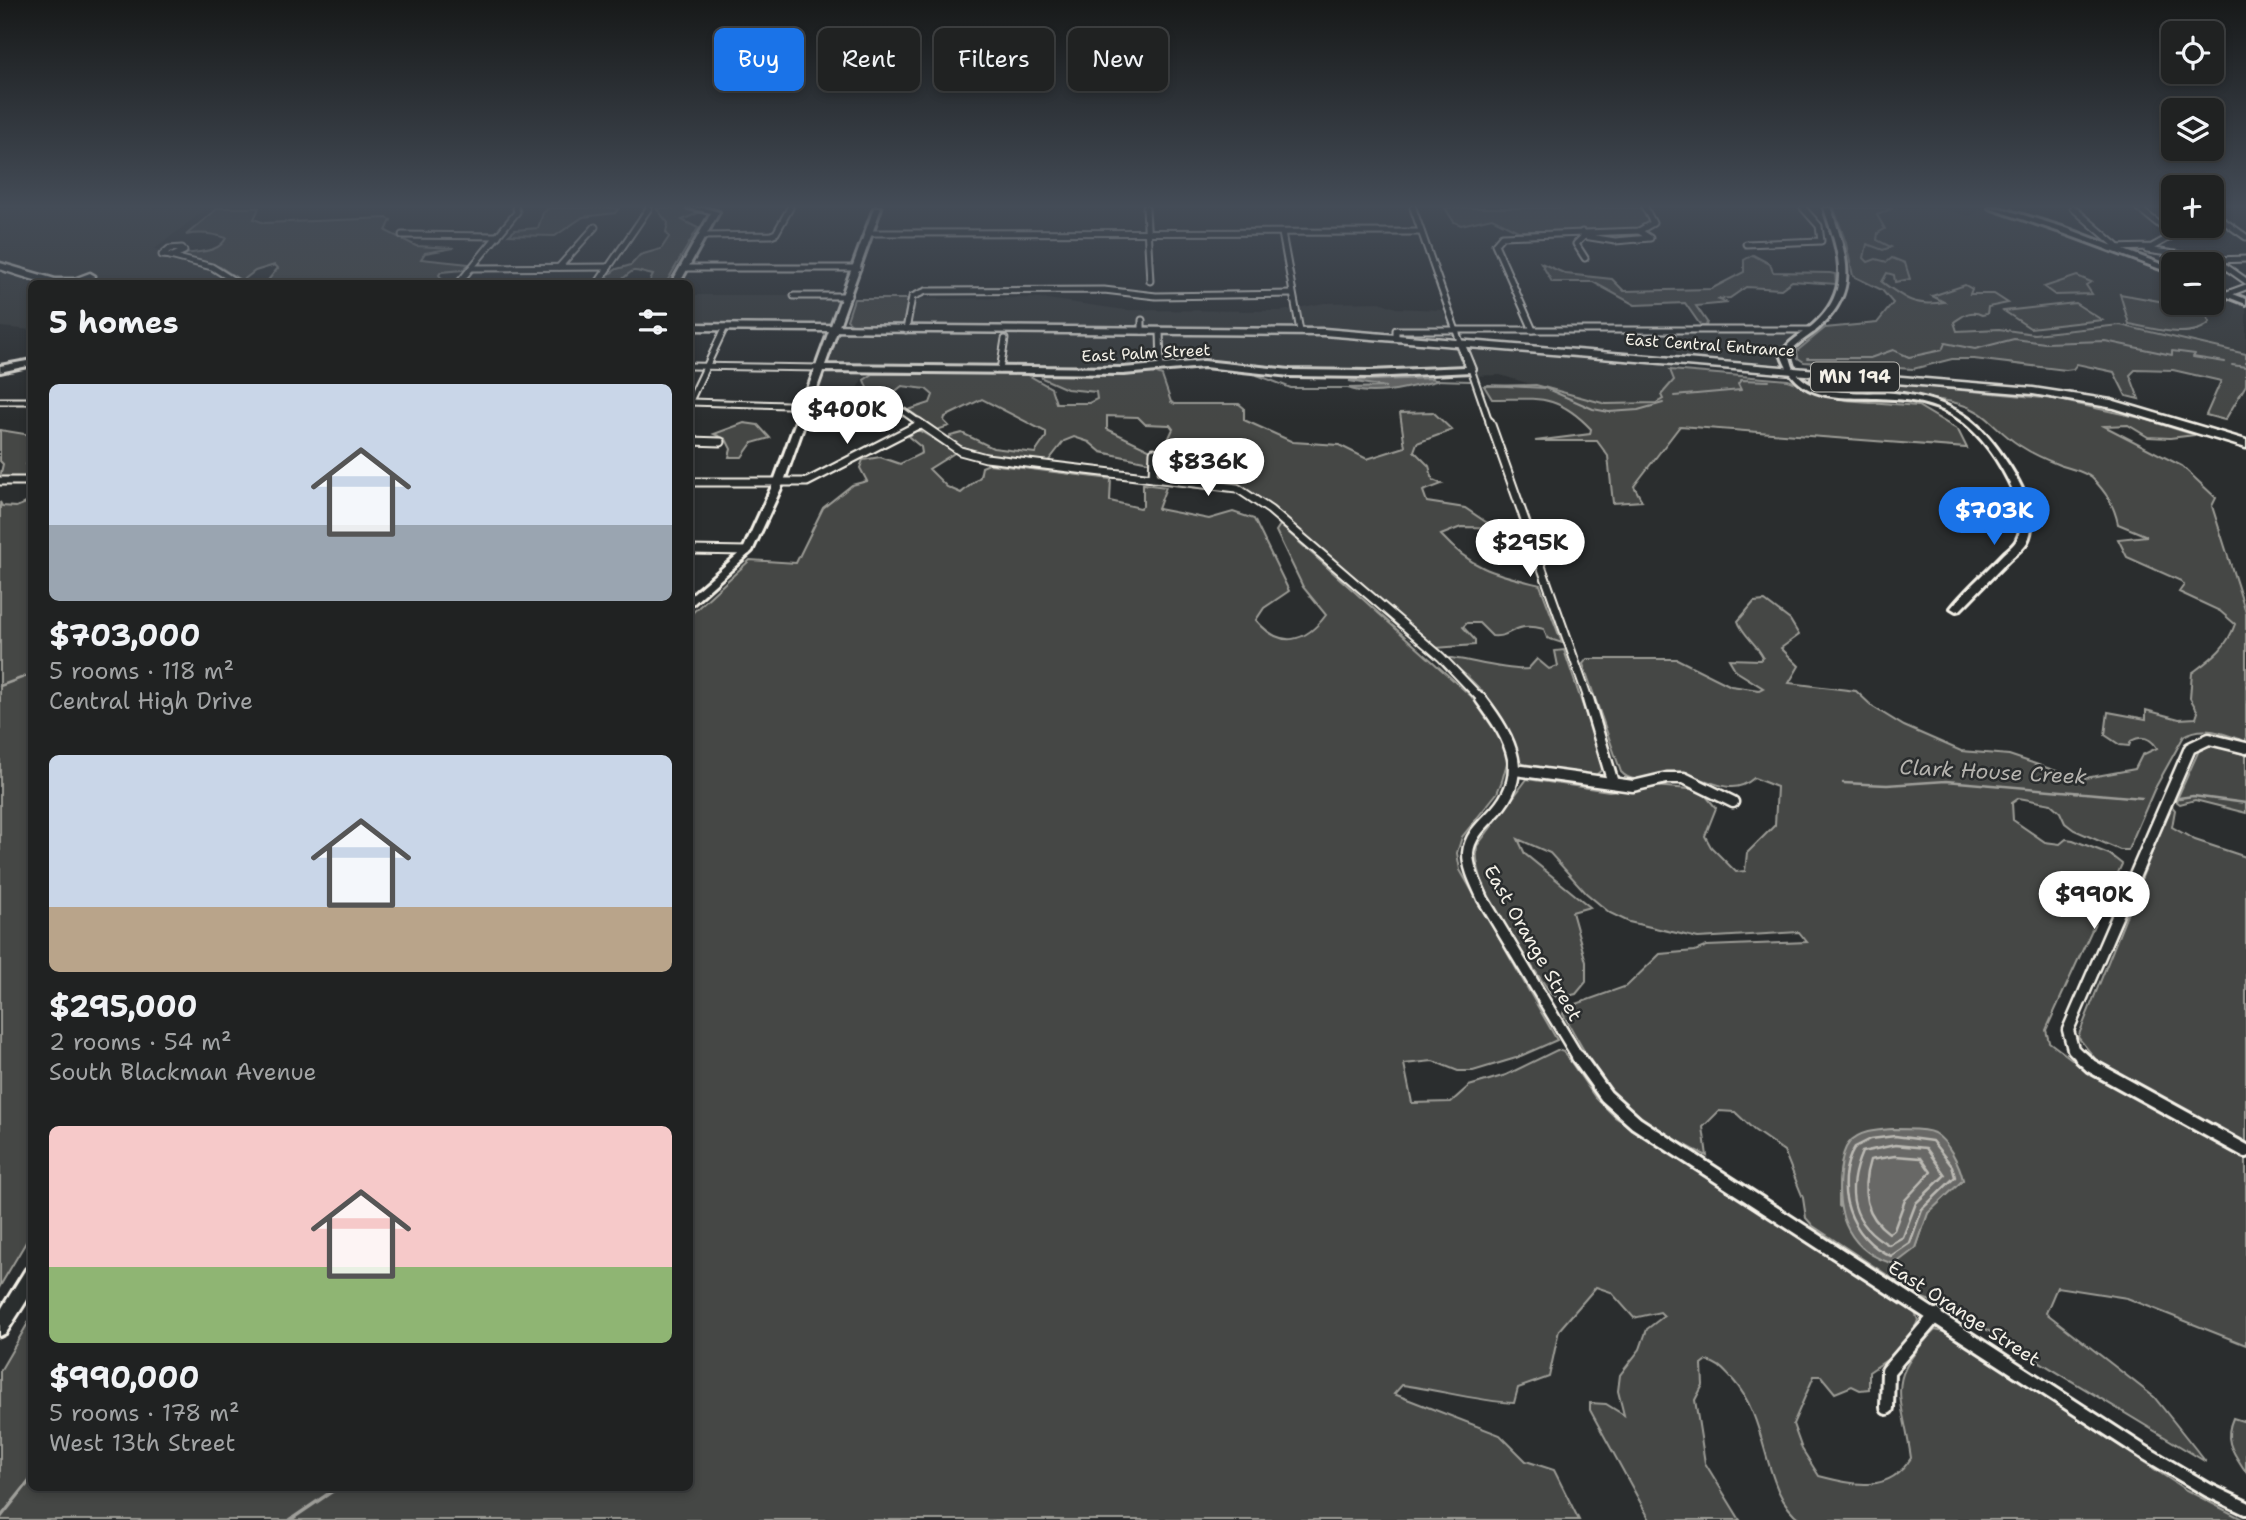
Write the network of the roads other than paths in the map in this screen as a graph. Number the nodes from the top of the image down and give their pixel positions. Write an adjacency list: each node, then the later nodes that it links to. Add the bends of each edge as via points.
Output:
1 (854, 279): 11 (street)
2 (1290, 279): 8 (street)
3 (1438, 279): 17 (street)
4 (1510, 279): 18 (street)
5 (1845, 279): 19 (street, via 1838,303)
6 (2246, 287): 9 (street)
7 (2224, 293): 9 (street)
8 (1292, 294): 16 (street, via 916,293); 21 (street)
9 (2227, 294): 12 (street)
10 (794, 296): 11 (street)
11 (848, 296): 15 (street)
12 (2246, 302)
13 (693, 327): 14 (highway, MN 194)
14 (725, 327): 15 (highway, MN 194); 28 (street)
15 (836, 327): 16 (highway, East Central Entrance / MN 194); 30 (street)
16 (906, 330): 20 (highway, East Central Entrance / MN 194, via 1142,325)
17 (1456, 330): 18 (street); 22 (street, via 1396,330); 24 (street)
18 (1533, 330): 19 (street)
19 (1813, 330): 33 (street, via 1786,351)
20 (1160, 331): 21 (highway, East Central Entrance / MN 194); 29 (street)
21 (1300, 331): 22 (highway, East Central Entrance / MN 194)
22 (1396, 337): 24 (highway, East Central Entrance / MN 194)
23 (1005, 339): 34 (street)
24 (1460, 342): 25 (highway, East Central Entrance / MN 194); 32 (street)
25 (1590, 353): 33 (highway, East Central Entrance / MN 194); 35 (highway, East Central Entrance / MN 194)
26 (28, 363): 31 (street)
27 (693, 366): 28 (street)
28 (706, 366): 30 (street); 39 (street)
29 (1161, 367): 32 (street, East Palm Street, via 1224,364 1326,374); 34 (street, East Palm Street)
30 (822, 368): 34 (street, East Palm Street); 43 (street)
31 (0, 369)
32 (1471, 369): 62 (street, via 1591,707)
33 (1792, 369): 35 (highway, East Central Entrance / MN 194); 36 (highway, East Central Entrance / MN 194); 37 (street); 44 (highway, East Central Entrance / MN 194, via 2040,387)
34 (1000, 370)
35 (1761, 370): 37 (highway)
36 (1830, 375): 38 (highway, via 1817,380); 44 (highway, East Central Entrance / MN 194, via 2033,391)
37 (1804, 382): 38 (street)
38 (1826, 392): 58 (street, via 1906,397 1954,413 1980,431 2013,479 2023,501 2027,528 2022,541)
39 (693, 394)
40 (0, 401): 41 (street)
41 (28, 401)
42 (693, 401): 43 (street)
43 (808, 403): 45 (street, via 887,408 904,412); 54 (street)
44 (2119, 405): 48 (highway, East Central Entrance / MN 194)
45 (920, 424): 50 (street, via 960,451 986,458); 54 (street, via 807,482)
46 (693, 441): 47 (street)
47 (722, 442)
48 (2246, 444)
49 (1154, 452): 50 (street)
50 (1153, 478): 61 (street, via 1237,488 1270,510 1464,678 1500,724)
51 (0, 481): 52 (street)
52 (28, 481)
53 (693, 482): 54 (street)
54 (778, 484): 56 (street)
55 (693, 550): 56 (street)
56 (747, 551): 57 (street)
57 (693, 598)
58 (1956, 608)
59 (2198, 740): 60 (street, via 2221,740); 64 (street, via 2174,779 2068,1030 2077,1054 2091,1066)
60 (2246, 748)
61 (1515, 770): 62 (street); 66 (street, East Orange Street, via 1501,804 1474,832 1471,873 1594,1081 1636,1123)
62 (1613, 783): 63 (street, via 1633,786 1684,778)
63 (1733, 802)
64 (2246, 1151)
65 (28, 1282): 67 (street)
66 (1936, 1315): 68 (street, via 1888,1371); 69 (street, East Orange Street, via 2142,1451)
67 (0, 1327)
68 (1887, 1409)
69 (2246, 1508)

